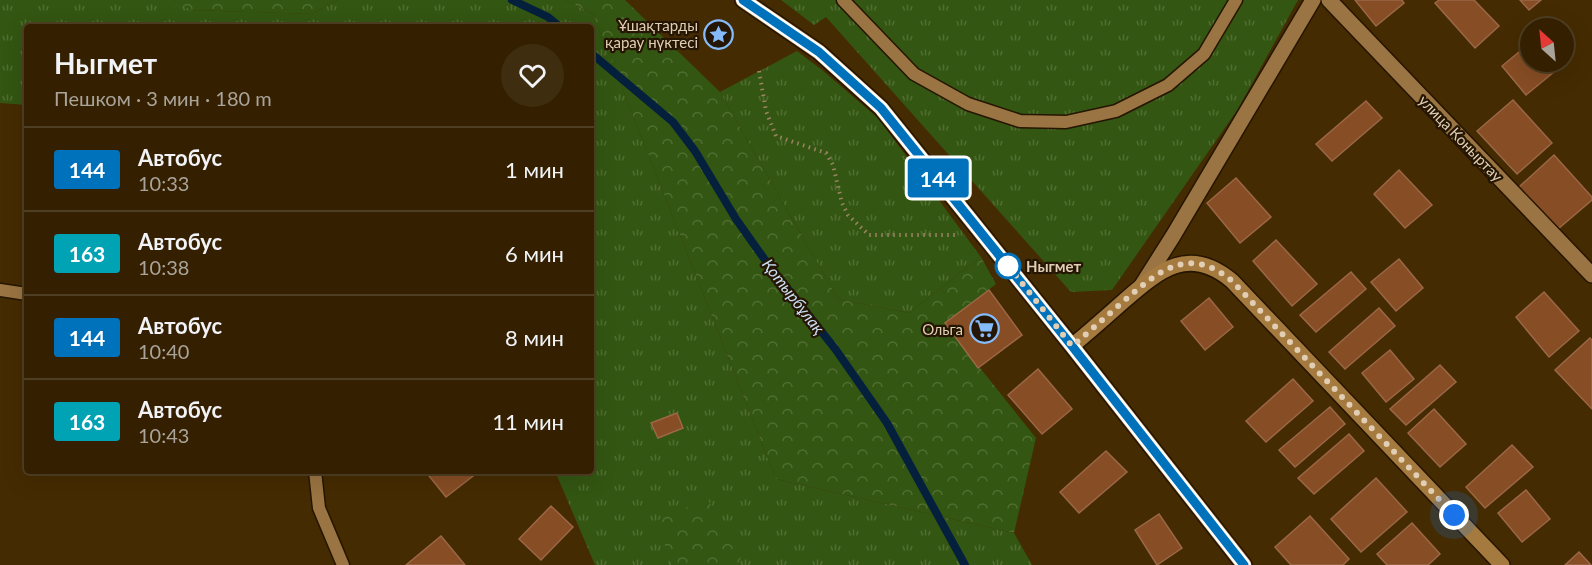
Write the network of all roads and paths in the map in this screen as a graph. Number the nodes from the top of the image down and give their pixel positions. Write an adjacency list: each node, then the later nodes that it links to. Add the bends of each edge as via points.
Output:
1 (743, 0): 12 (main road, via 819,52 881,108)
2 (843, 0): 3 (lane, via 914,74 968,104 1020,121 1066,122 1116,111 1168,85 1204,54)
3 (1236, 0)
4 (1313, 0): 9 (street)
5 (1329, 0): 8 (street, улица Коныртау)
6 (759, 72): 7 (path, via 766,111 776,135 825,153 833,165 848,215 869,236)
7 (964, 235)
8 (1592, 275)
9 (1141, 286): 12 (main road); 16 (main road, via 1182,263 1203,264 1224,274)
10 (0, 291): 11 (lane)
11 (24, 294)
12 (1072, 346): 15 (main road)
13 (315, 474): 14 (lane, via 319,508)
14 (343, 565)
15 (1244, 565)
16 (1502, 565)

